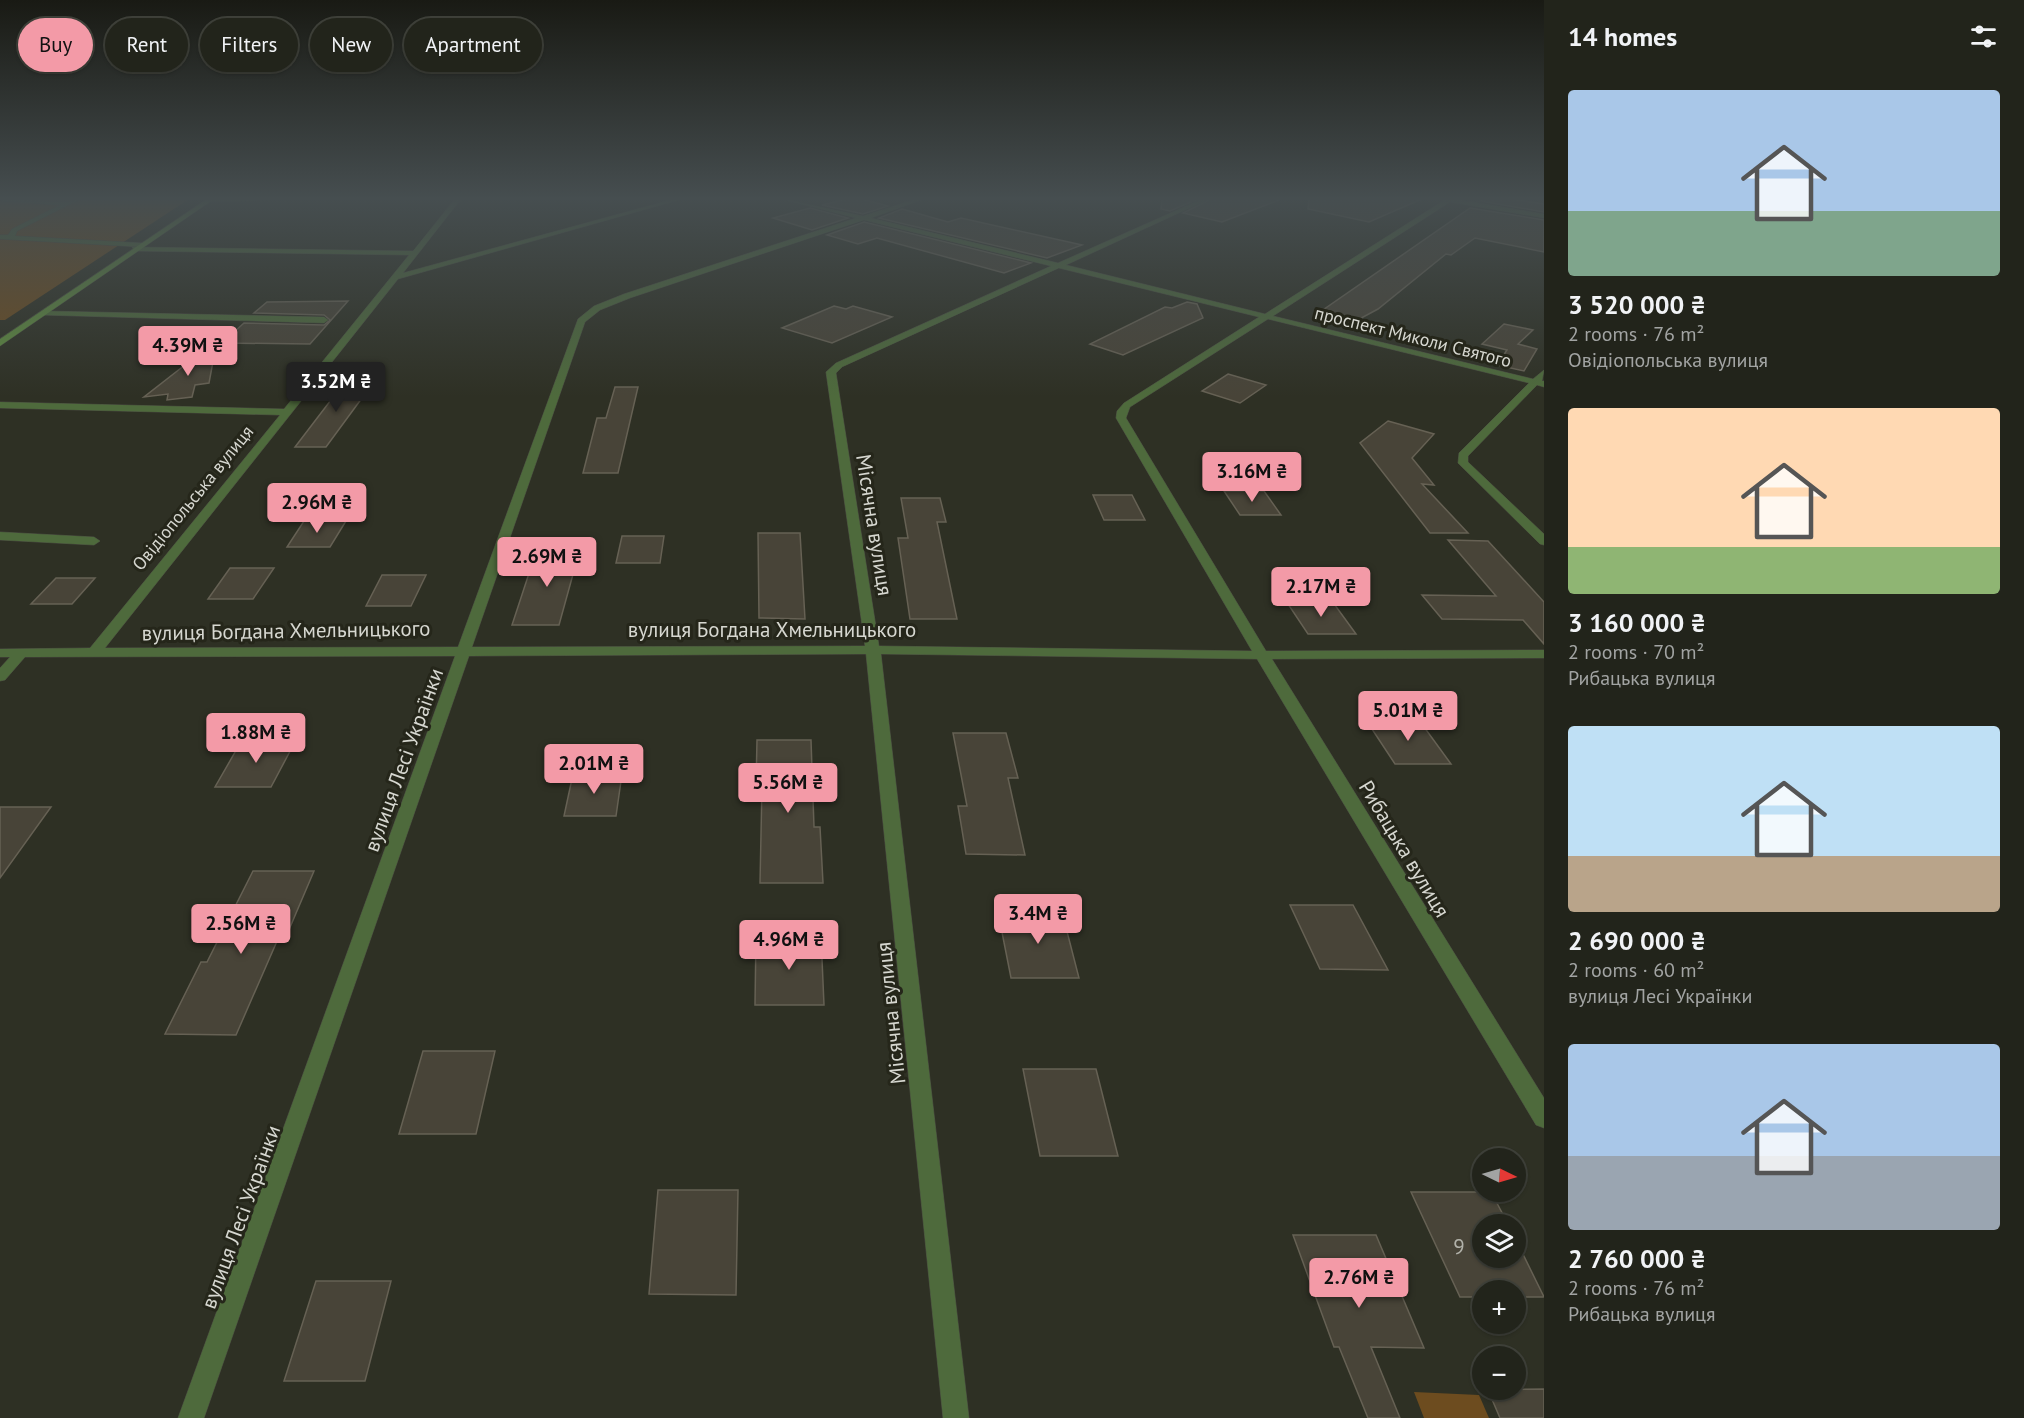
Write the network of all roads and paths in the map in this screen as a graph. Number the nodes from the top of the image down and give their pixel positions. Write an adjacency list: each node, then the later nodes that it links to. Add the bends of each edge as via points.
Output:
1 (113, 265): 9 (street)
2 (405, 265): 8 (street, Овідіопольська вулиця)
3 (438, 265): 8 (street)
4 (721, 265): 20 (street, вулиця Лесі Українки, via 627,296 597,308 581,321)
5 (1055, 265): 21 (street, Місячна вулиця, via 831,372)
6 (1063, 265): 10 (street, проспект Миколи Святого)
7 (1345, 265): 10 (street, Рибацька вулиця)
8 (396, 277): 16 (street, Овідіопольська вулиця)
9 (45, 313): 11 (street); 12 (street)
10 (1266, 317): 14 (street, проспект Миколи Святого); 26 (street, Рибацька вулиця, via 1127,405 1121,418)
11 (324, 320)
12 (0, 343)
13 (1544, 373): 14 (street)
14 (1540, 383): 18 (street, via 1464,455 1463,463)
15 (0, 405): 16 (street)
16 (287, 412): 24 (street, Овідіопольська вулиця)
17 (0, 536): 19 (street)
18 (1544, 540)
19 (94, 541)
20 (466, 650): 21 (street, вулиця Богдана Хмельницького); 24 (street, вулиця Богдана Хмельницького); 29 (street, вулиця Лесі Українки)
21 (873, 650): 26 (street, вулиця Богдана Хмельницького); 30 (street, Місячна вулиця)
22 (0, 653): 23 (street, вулиця Богдана Хмельницького)
23 (21, 653): 24 (street, вулиця Богдана Хмельницького); 27 (street)
24 (93, 654)
25 (1544, 654): 26 (street, вулиця Богдана Хмельницького)
26 (1262, 655): 28 (street, Рибацька вулиця)
27 (0, 677)
28 (1544, 1118)
29 (191, 1418)
30 (956, 1418)

